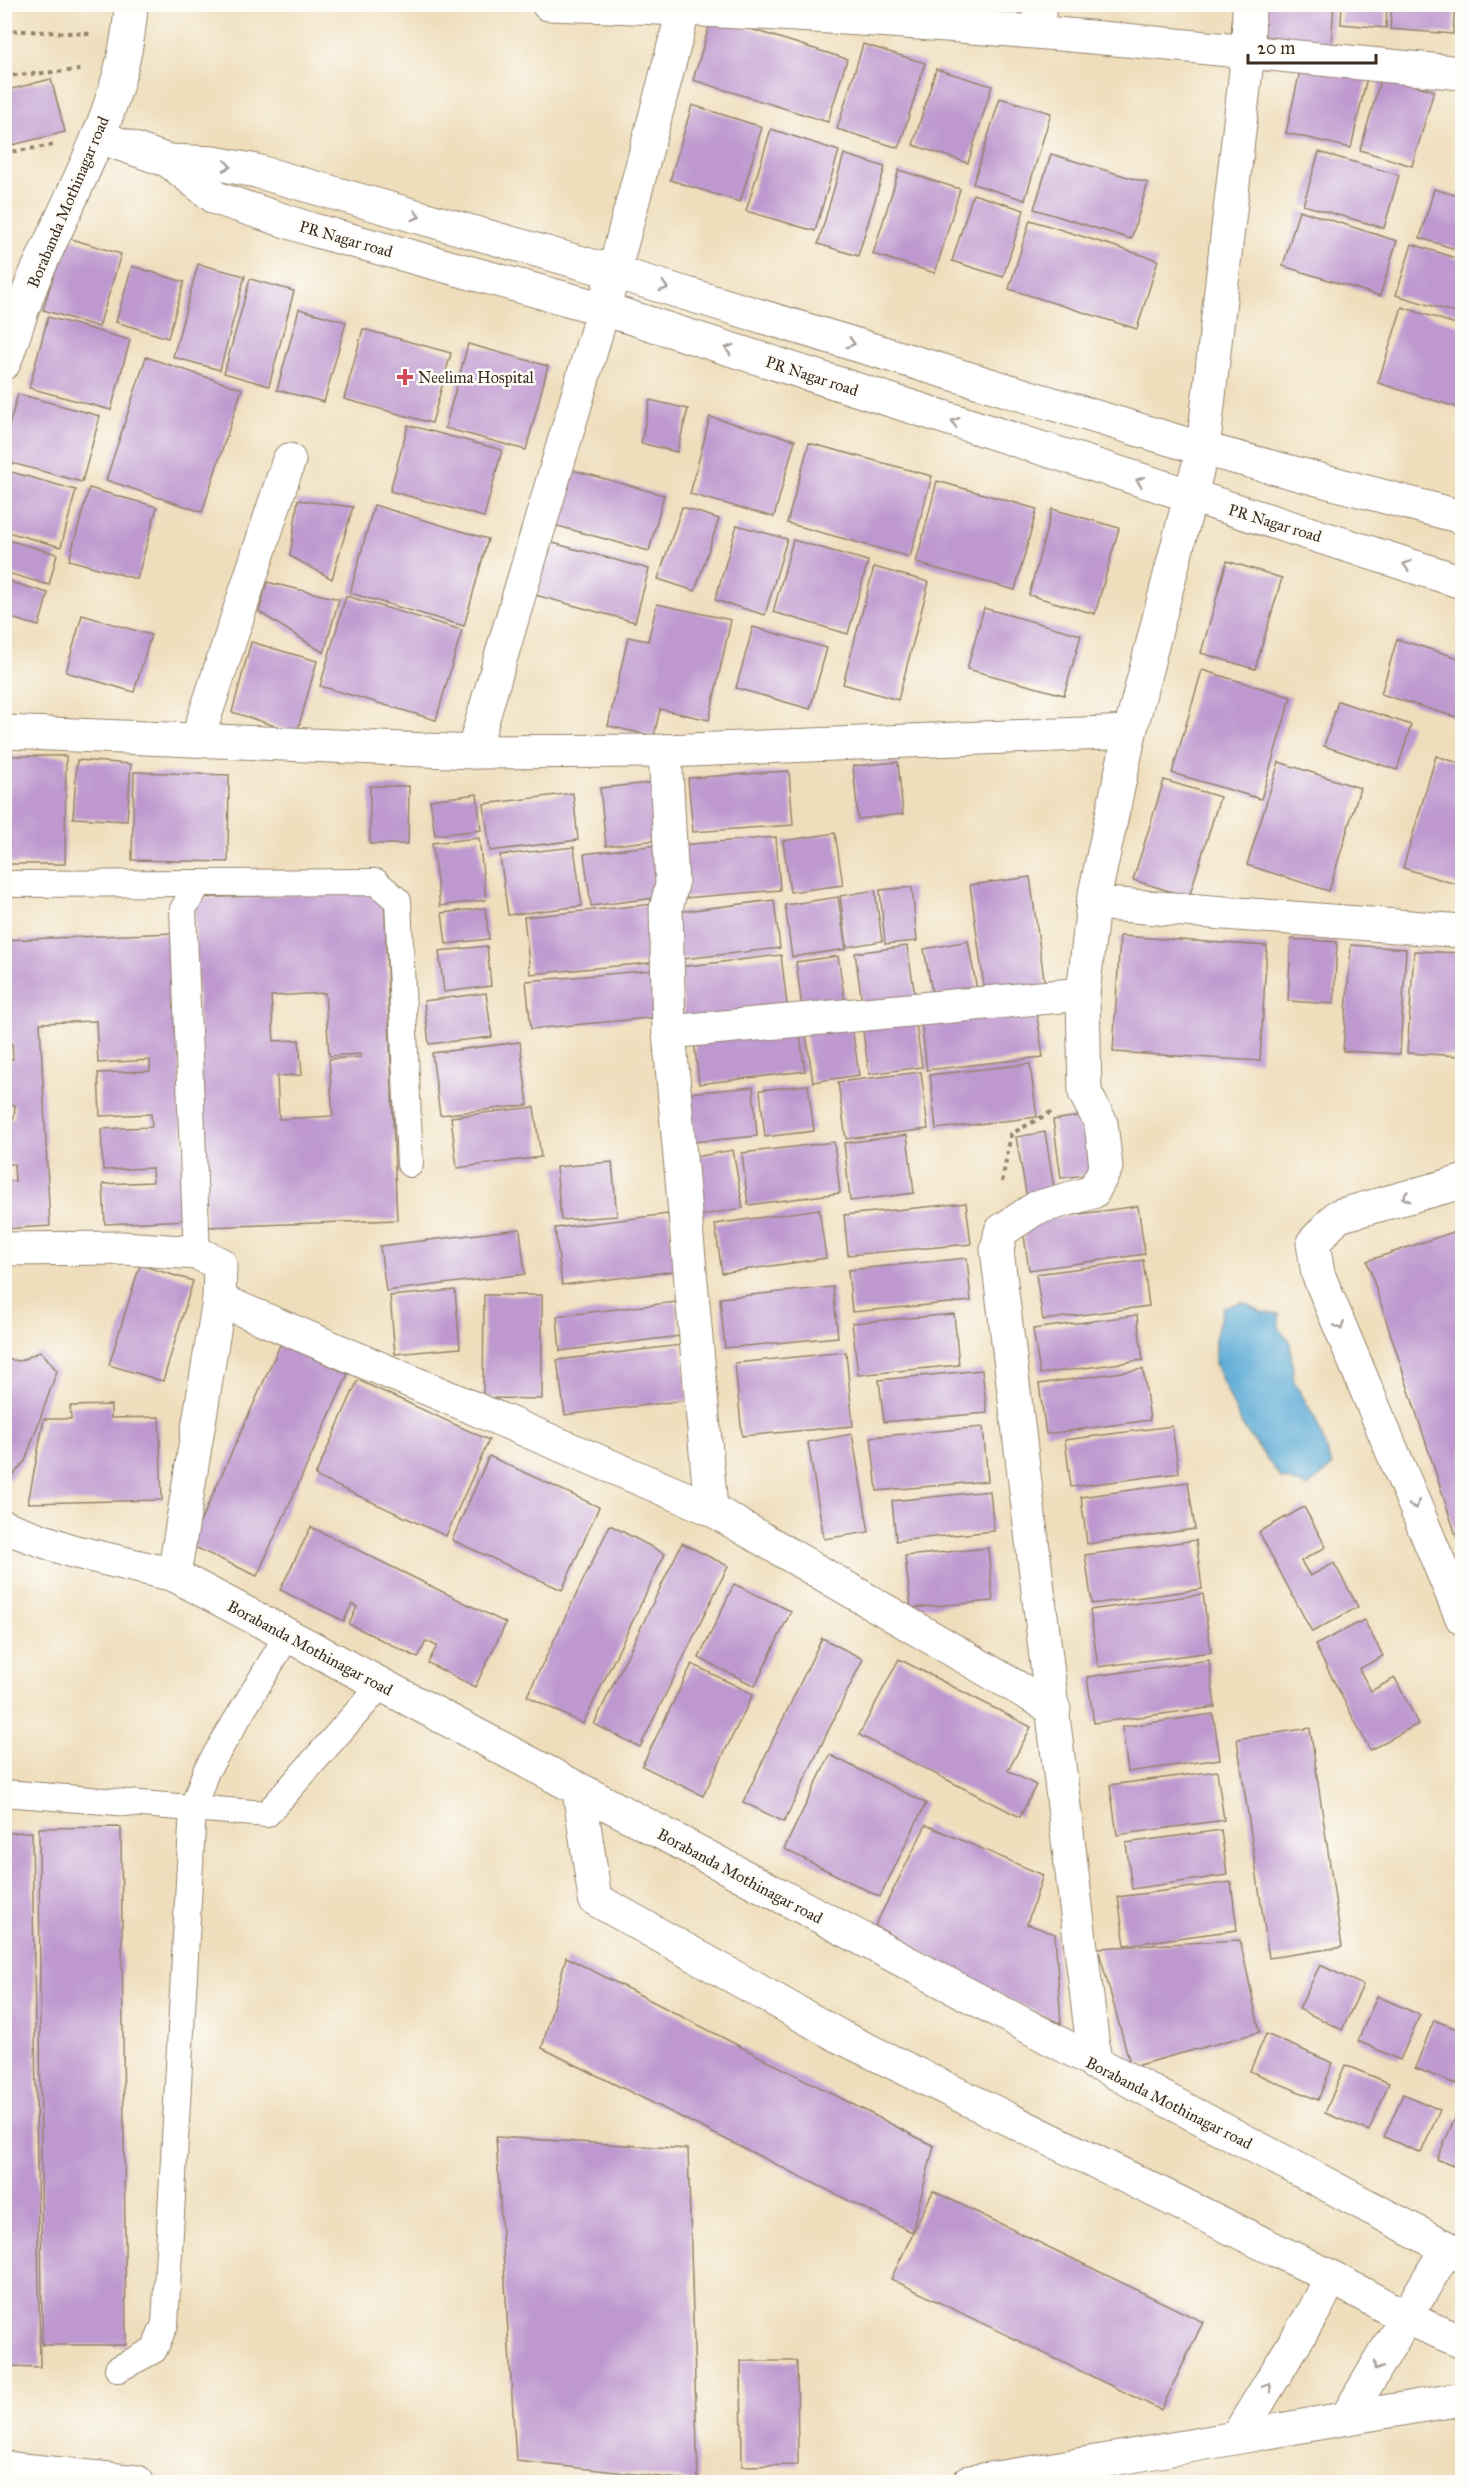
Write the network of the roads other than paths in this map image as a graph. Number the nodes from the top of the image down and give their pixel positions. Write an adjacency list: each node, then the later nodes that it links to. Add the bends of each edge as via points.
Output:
1 (548, 4): 3 (street)
2 (1249, 4): 6 (street)
3 (684, 8): 4 (street); 10 (street)
4 (1039, 17): 6 (street)
5 (131, 20): 8 (street, Borabanda Mothinagar road)
6 (1248, 52): 7 (street); 13 (street)
7 (1462, 73)
8 (99, 138): 9 (street, PR Nagar road); 12 (street, Borabanda Mothinagar road, via 34,278)
9 (169, 160): 10 (street, PR Nagar road, one-way to 10, via 256,171); 11 (street, PR Nagar road, via 216,198 313,230)
10 (615, 272): 11 (street); 13 (street, PR Nagar road, one-way to 13)
11 (604, 309): 15 (street, PR Nagar road, one-way to 11); 22 (street)
12 (4, 363)
13 (1203, 449): 15 (street); 16 (street, PR Nagar road)
14 (289, 460): 20 (street)
15 (1190, 497): 17 (street, PR Nagar road, one-way to 15); 19 (street)
16 (1462, 517)
17 (1462, 582)
18 (4, 732): 20 (street)
19 (1130, 732): 21 (street); 25 (street)
20 (197, 740): 22 (street)
21 (665, 751): 22 (street); 28 (street, via 672,884 666,909)
22 (473, 752)
23 (199, 883): 24 (lane); 29 (lane, via 376,882 398,901); 32 (lane, via 183,909)
24 (4, 884)
25 (1093, 903): 26 (street); 27 (street)
26 (1462, 931)
27 (1083, 994): 28 (street); 40 (street, via 1085,1093 1101,1123 1106,1167 1093,1192 1036,1208 1001,1231 997,1250)
28 (669, 1032): 34 (street)
29 (410, 1164)
30 (1462, 1182): 37 (street, one-way to 37, via 1338,1216 1313,1243 1318,1274)
31 (4, 1248): 32 (street, via 123,1248)
32 (197, 1253): 33 (street, via 220,1264)
33 (219, 1300): 34 (street); 36 (street)
34 (711, 1509): 40 (street)
35 (4, 1527): 36 (street, Borabanda Mothinagar road, via 72,1551)
36 (174, 1575): 38 (street, Borabanda Mothinagar road)
37 (1462, 1618)
38 (287, 1636): 39 (street, Borabanda Mothinagar road); 43 (lane, via 206,1771)
39 (381, 1685): 41 (street, Borabanda Mothinagar road); 43 (lane, via 267,1814)
40 (1054, 1709): 44 (street)
41 (579, 1790): 44 (street, Borabanda Mothinagar road); 46 (street, via 595,1899 842,2037)
42 (4, 1793): 43 (lane)
43 (194, 1808): 49 (lane, via 165,2324 154,2350)
44 (1095, 2064): 45 (street, Borabanda Mothinagar road)
45 (1455, 2252): 47 (street)
46 (1331, 2277): 47 (street); 52 (street, one-way to 46)
47 (1405, 2317): 48 (street); 51 (street, one-way to 51)
48 (1462, 2342)
49 (118, 2370)
50 (1462, 2398): 51 (street)
51 (1347, 2417): 52 (street)
52 (1238, 2437): 56 (street, via 1101,2463)
53 (4, 2468): 54 (street)
54 (60, 2478): 55 (street)
55 (137, 2482)
56 (969, 2482)

